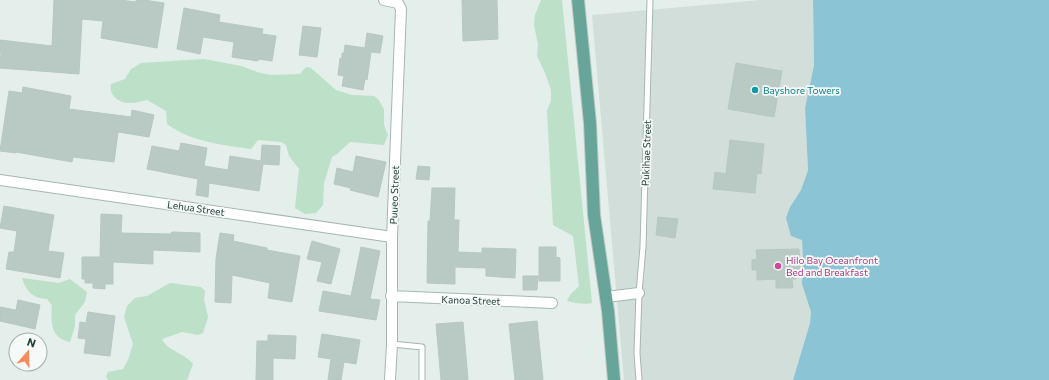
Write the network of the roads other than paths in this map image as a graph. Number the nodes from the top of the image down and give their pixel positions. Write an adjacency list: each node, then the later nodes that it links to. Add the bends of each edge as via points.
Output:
1 (384, 0): 5 (street, Puueo Street, via 398,3 401,9)
2 (578, 0): 8 (main road, via 590,123 594,215)
3 (650, 0): 6 (lane, Pukihae Street, via 643,247)
4 (0, 180): 5 (street, Lehua Street)
5 (392, 237): 7 (street, Puueo Street)
6 (638, 293): 8 (street); 14 (lane, Pukihae Street)
7 (392, 296): 9 (street, Kanoa Street); 10 (street, Puueo Street)
8 (606, 296): 13 (main road)
9 (552, 302)
10 (392, 344): 11 (street, Puueo Street); 12 (lane, via 422,347)
11 (390, 380)
12 (422, 380)
13 (614, 380)
14 (639, 380)

